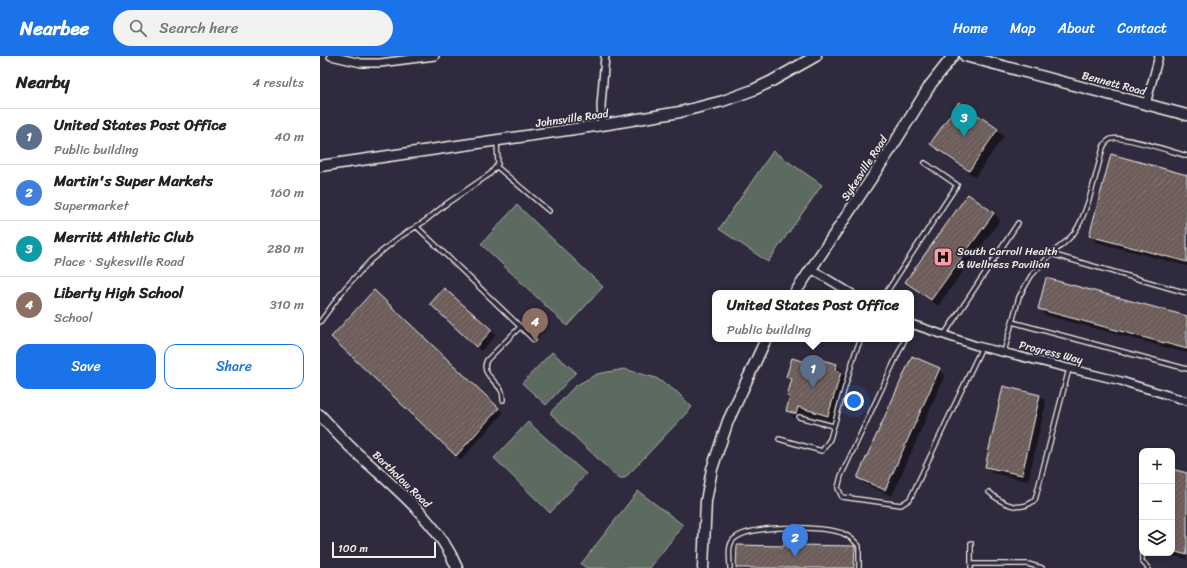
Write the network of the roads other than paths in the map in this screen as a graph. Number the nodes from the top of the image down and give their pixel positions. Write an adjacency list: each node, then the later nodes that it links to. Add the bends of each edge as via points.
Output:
1 (331, 56): 2 (street, via 361,63 380,64)
2 (432, 56)
3 (605, 56): 10 (street)
4 (816, 56): 10 (street, Johnsville Road, via 770,82 723,101 680,112)
5 (953, 56): 20 (street, Sykesville Road, via 931,84)
6 (965, 56): 8 (street, Bennett Road)
7 (1159, 56): 8 (street)
8 (1146, 104): 9 (street, Bennett Road)
9 (1187, 115)
10 (602, 126): 11 (street, Johnsville Road)
11 (497, 141): 14 (street, Johnsville Road); 15 (lane)
12 (1187, 156): 19 (lane, via 1133,141 1111,139 1103,148 1078,227)
13 (926, 163): 23 (lane, via 957,185)
14 (320, 166)
15 (497, 167): 16 (lane); 18 (lane)
16 (549, 211)
17 (1018, 223): 29 (lane)
18 (416, 226): 25 (lane, via 371,260 345,288); 28 (lane)
19 (1051, 254): 24 (lane); 26 (lane, via 1025,286)
20 (811, 268): 21 (street, Sykesville Road); 22 (street)
21 (797, 290)
22 (846, 290)
23 (888, 290)
24 (1187, 293)
25 (320, 322)
26 (1012, 322): 35 (lane); 37 (lane)
27 (914, 326): 29 (street, Progress Way)
28 (520, 327): 30 (lane); 38 (lane, via 485,364 484,369 502,392)
29 (944, 335): 34 (street, Progress Way)
30 (534, 340)
31 (765, 342): 49 (street, via 728,420 714,462 706,501)
32 (861, 342): 42 (lane)
33 (904, 342): 34 (lane, via 841,476 838,488 842,497 901,505 910,499)
34 (982, 347): 35 (street, Progress Way)
35 (1004, 352): 36 (street, Progress Way)
36 (1069, 367): 39 (street, Progress Way); 44 (lane, via 1035,500 1027,505 1006,505)
37 (1187, 369)
38 (503, 400)
39 (1187, 400)
40 (320, 415): 48 (street, Bartholow Road, via 418,510 437,533)
41 (799, 417): 42 (lane)
42 (833, 426): 43 (lane, via 830,438 822,451)
43 (779, 440)
44 (990, 492)
45 (971, 543): 47 (lane)
46 (1142, 556): 53 (lane, via 1142,561)
47 (971, 566): 52 (lane, via 1028,564)
48 (457, 568)
49 (703, 568)
50 (730, 568): 51 (lane, via 730,547 735,538 742,534 774,528 814,528 850,537 859,546)
51 (859, 568)
52 (1042, 568)
53 (1148, 568)

